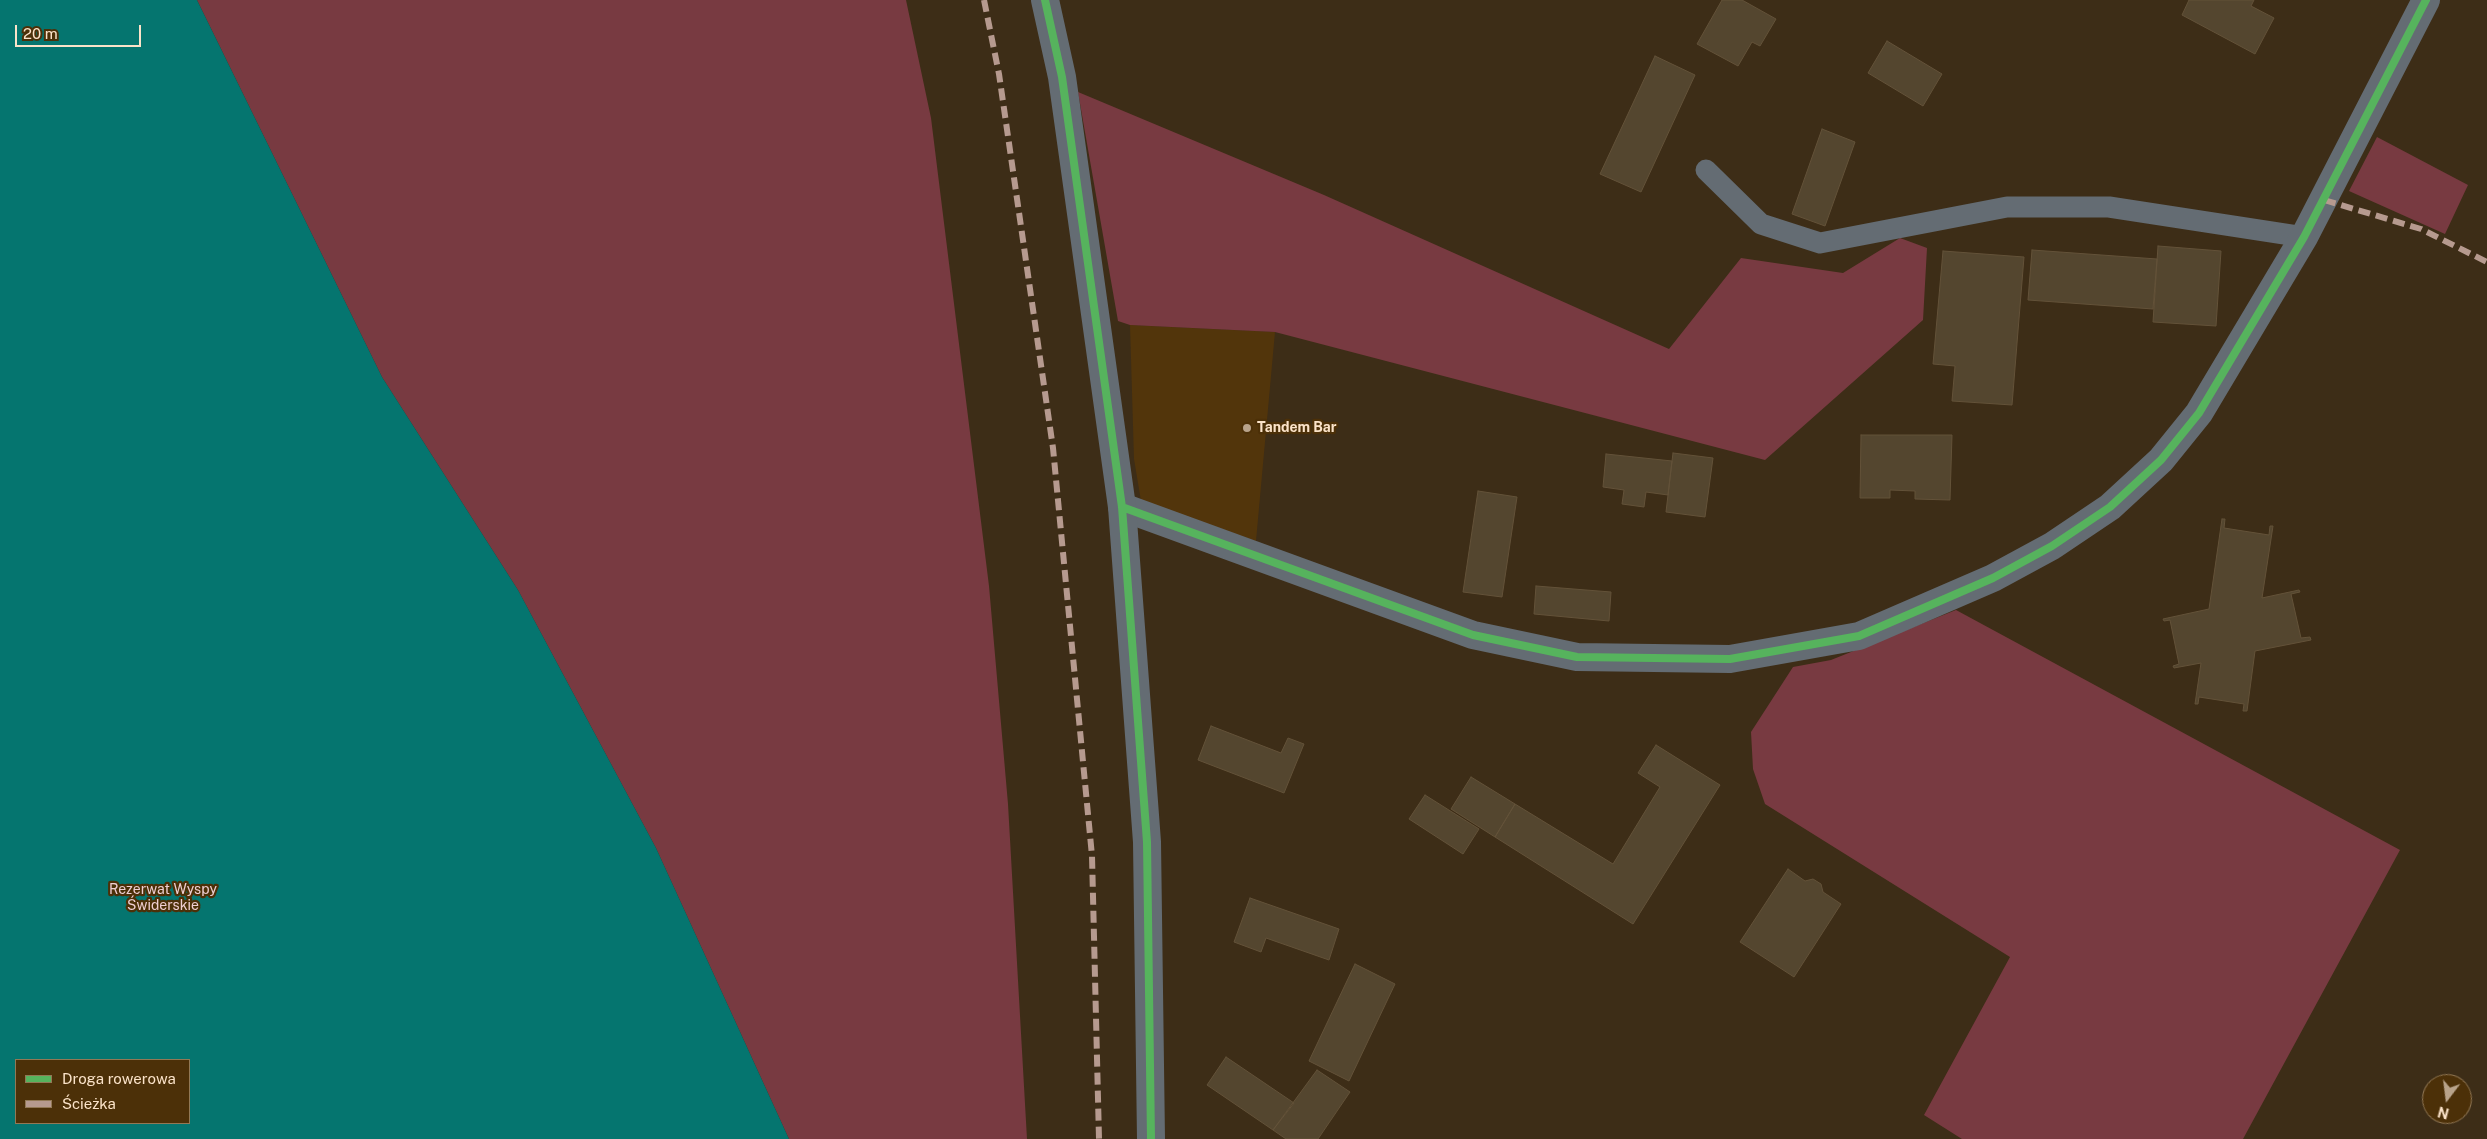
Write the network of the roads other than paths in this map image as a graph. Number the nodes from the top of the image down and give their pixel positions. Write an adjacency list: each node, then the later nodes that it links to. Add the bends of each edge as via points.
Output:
1 (1045, 0): 5 (street, via 1062,77)
2 (2426, 0): 4 (street)
3 (1706, 170): 4 (lane, via 1761,224 1820,242 2007,207 2109,207)
4 (2304, 237): 5 (street, via 2199,413 2161,460 2110,507 2052,546 1993,578 1858,636 1730,659 1577,657 1473,635)
5 (1122, 507): 6 (street, via 1147,842)
6 (1150, 1139)

